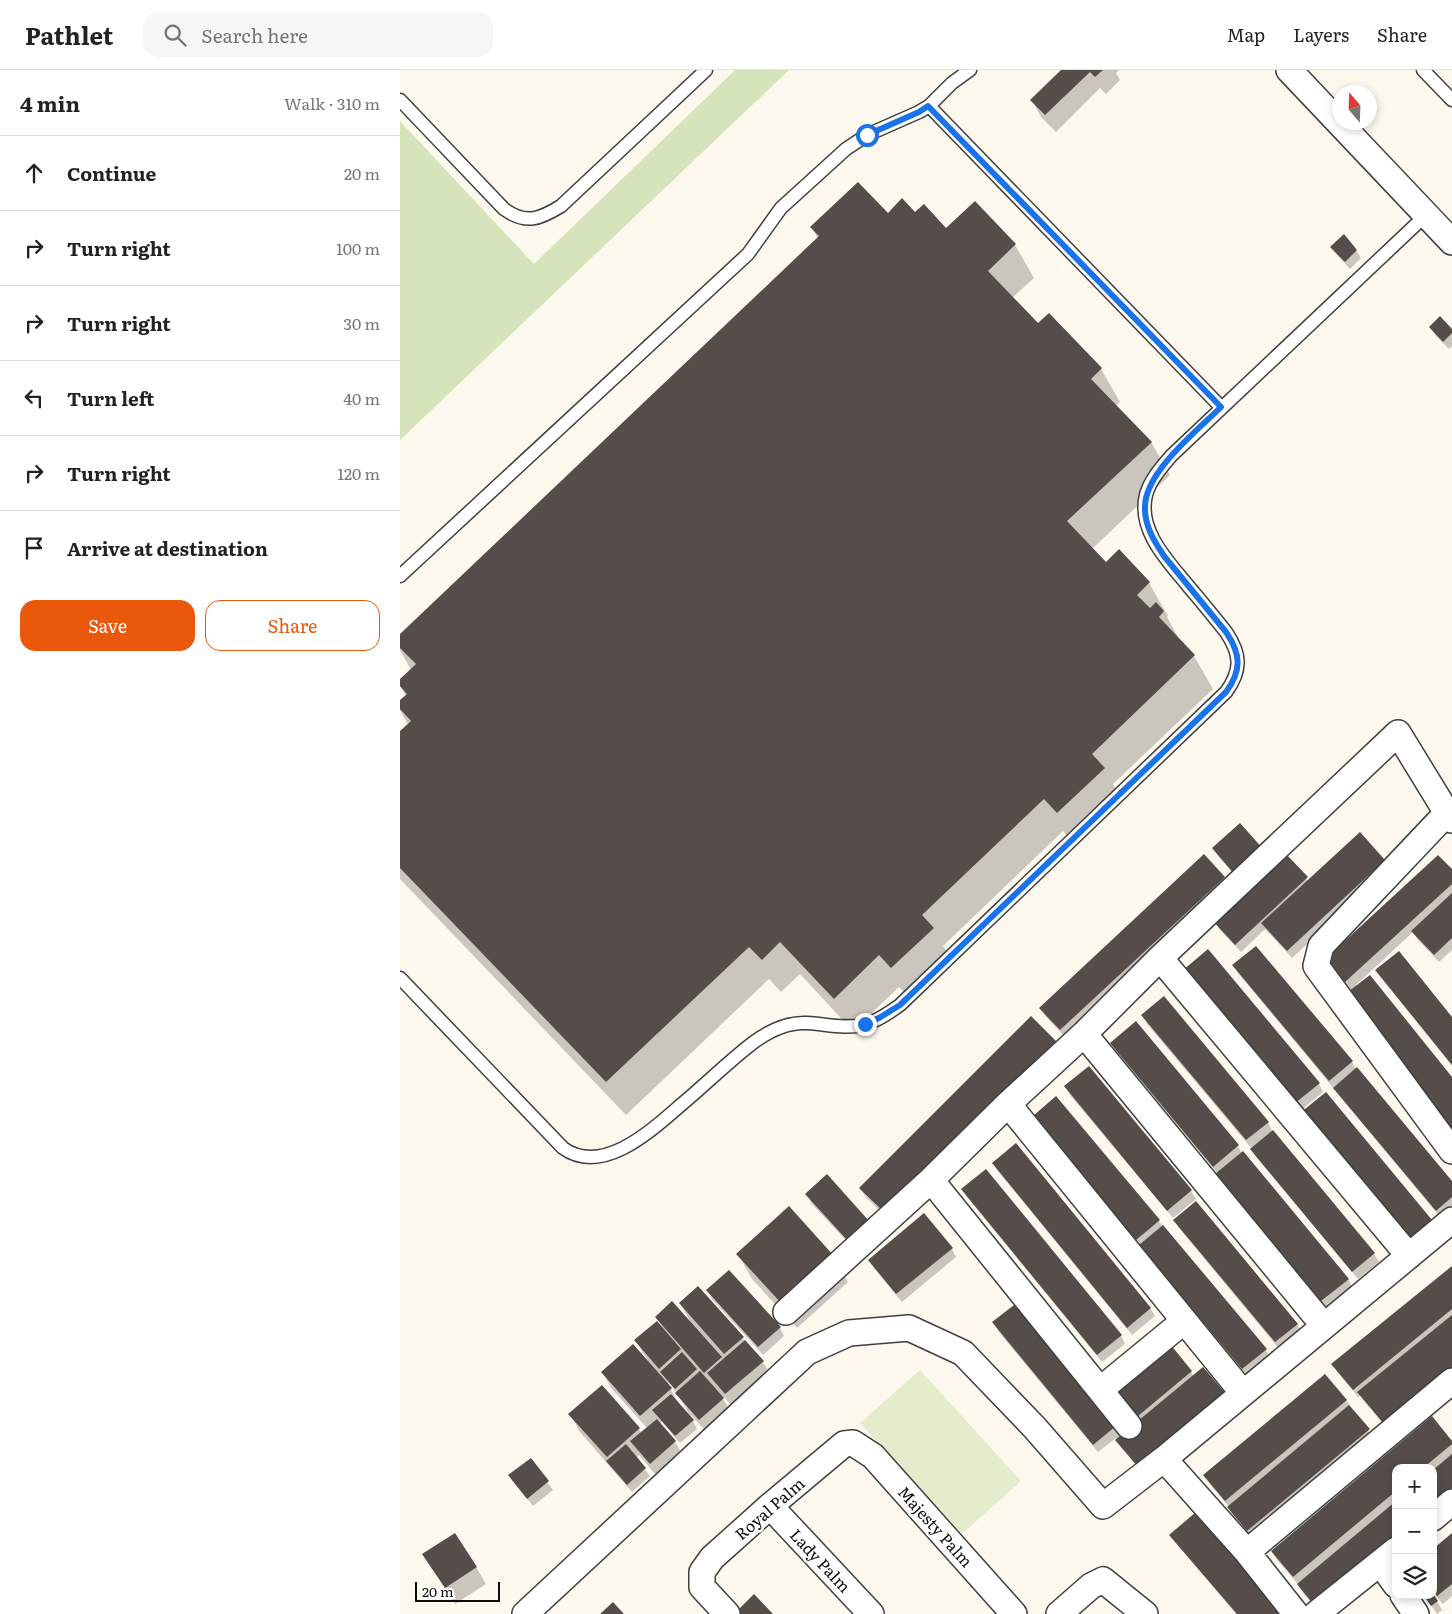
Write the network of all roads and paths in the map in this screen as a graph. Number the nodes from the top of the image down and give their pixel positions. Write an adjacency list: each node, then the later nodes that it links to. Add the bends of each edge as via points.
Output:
1 (706, 70): 5 (lane, via 561,206 528,219 518,218 504,209)
2 (970, 70): 7 (lane)
3 (1289, 70): 8 (street)
4 (1423, 70): 6 (lane)
5 (400, 100)
6 (1452, 100)
7 (928, 106): 10 (lane); 11 (lane, via 867,135 846,149 781,208 748,254)
8 (1426, 215): 9 (street); 10 (lane)
9 (1452, 242)
10 (1221, 407): 14 (lane, via 1160,470 1150,485 1145,508 1155,543 1232,642 1238,663 1237,674 1219,699 890,1012 856,1026 806,1023 779,1028 754,1042 649,1132 608,1154 583,1157 563,1148)
11 (400, 576)
12 (1449, 816): 13 (street, via 1398,732); 17 (street, via 1321,946 1316,966)
13 (1160, 958): 15 (street); 20 (street)
14 (400, 978)
15 (1084, 1034): 16 (street); 23 (street)
16 (1008, 1104): 18 (street); 22 (street)
17 (1452, 1152)
18 (931, 1180): 21 (street); 25 (street)
19 (1452, 1220): 20 (street)
20 (1409, 1256): 23 (street)
21 (786, 1312)
22 (1184, 1322): 25 (street); 26 (street)
23 (1324, 1326): 26 (street)
24 (1452, 1381): 33 (street)
25 (1100, 1390): 27 (street)
26 (1243, 1393): 29 (street)
27 (1129, 1426)
28 (853, 1442): 31 (street, Royal Palm, via 844,1444); 40 (street, Majesty Palm, via 873,1456)
29 (1164, 1459): 33 (street); 37 (street, via 1103,1506 963,1353 908,1328 849,1333 807,1352)
30 (1452, 1502): 32 (street)
31 (770, 1506): 38 (street, Royal Palm, via 712,1558 702,1572 702,1587); 39 (street, Lady Palm)
32 (1437, 1515)
33 (1247, 1552): 43 (street)
34 (1388, 1556): 35 (street); 44 (street)
35 (1392, 1570)
36 (1406, 1599): 45 (street)
37 (540, 1609)
38 (727, 1614)
39 (872, 1614)
40 (1014, 1614)
41 (1059, 1614): 42 (street, via 1091,1586 1103,1580)
42 (1145, 1614)
43 (1296, 1614)
44 (1316, 1614)
45 (1416, 1614)

